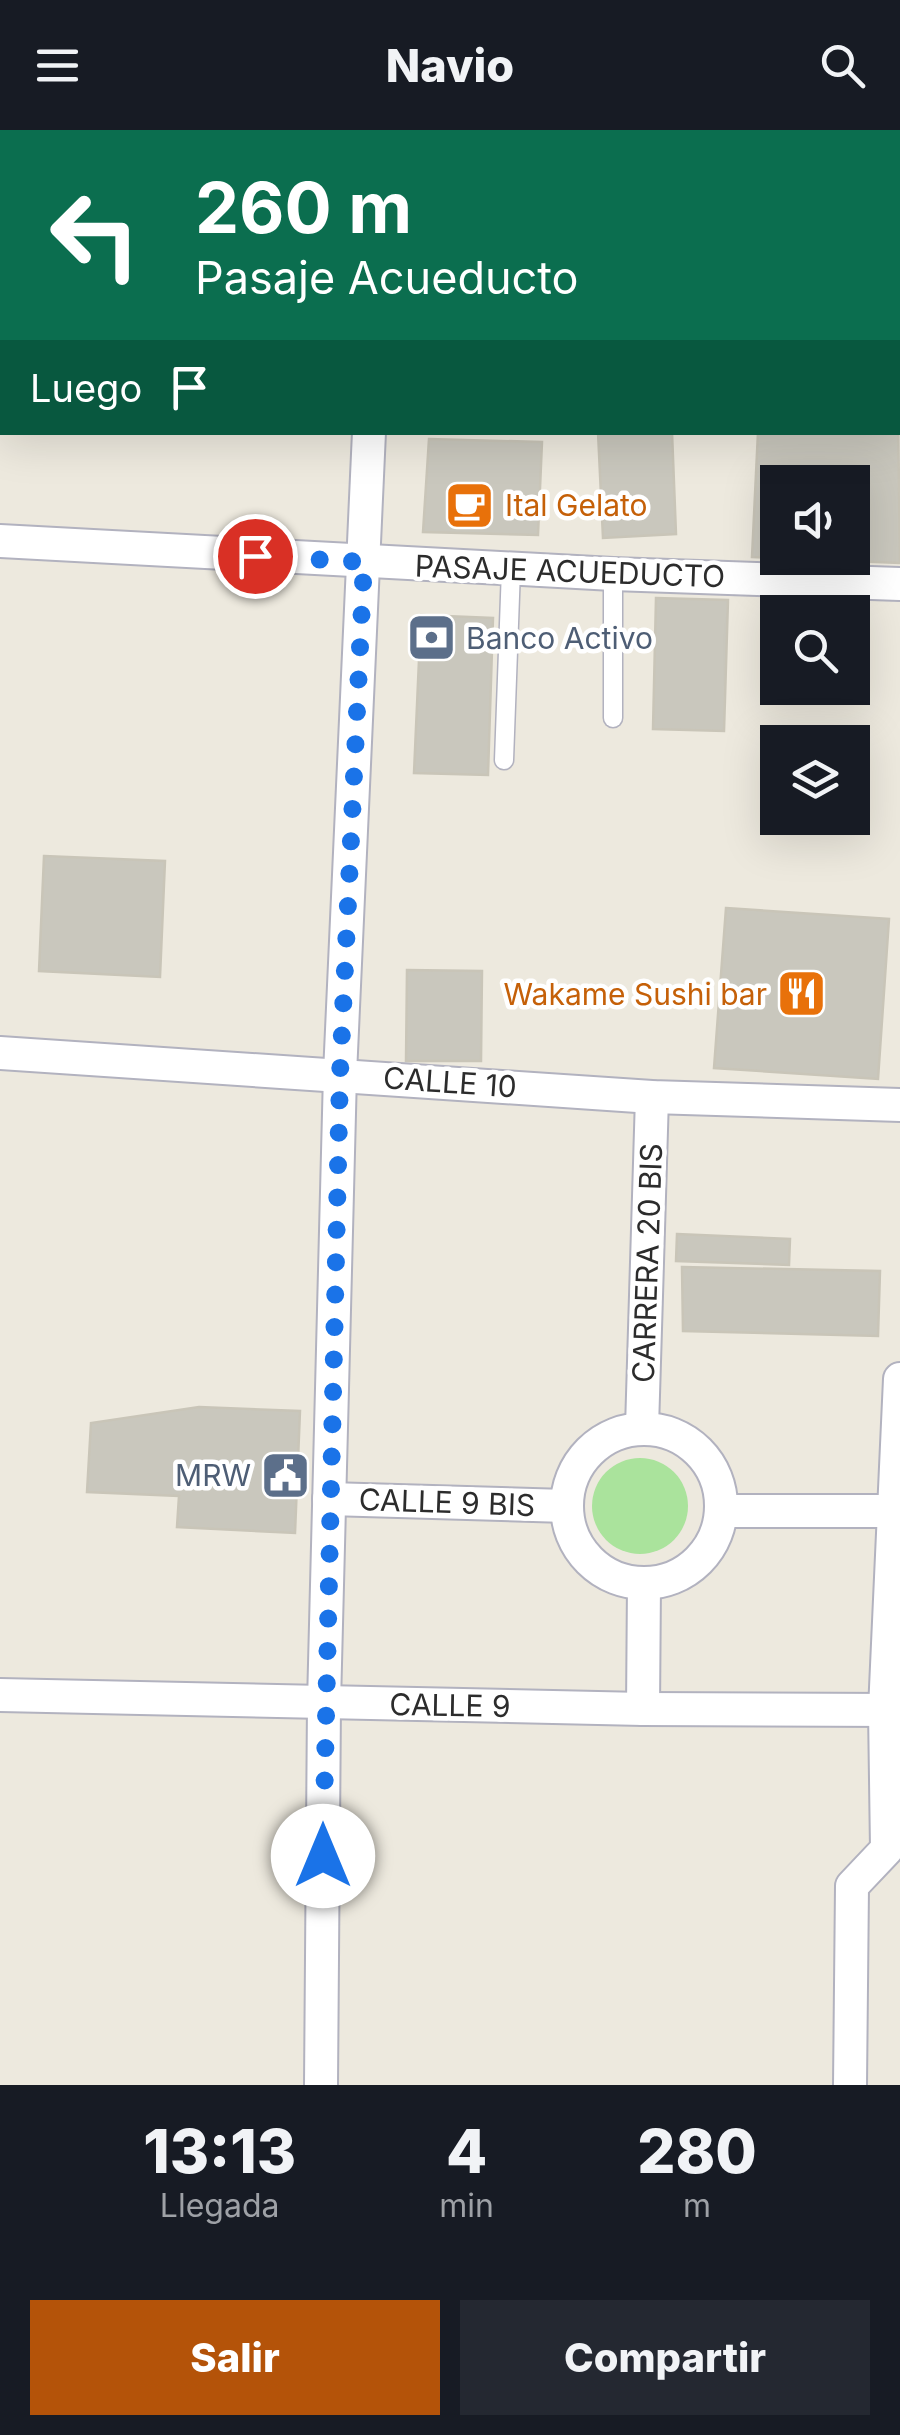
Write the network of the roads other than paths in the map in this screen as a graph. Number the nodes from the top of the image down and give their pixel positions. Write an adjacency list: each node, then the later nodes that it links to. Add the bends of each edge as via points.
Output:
1 (369, 435): 3 (street)
2 (0, 540): 3 (street, PASAJE ACUEDUCTO)
3 (364, 562): 4 (street, PASAJE ACUEDUCTO); 10 (street)
4 (512, 569): 5 (street, PASAJE ACUEDUCTO); 8 (lane)
5 (613, 574): 6 (street, PASAJE ACUEDUCTO); 7 (lane)
6 (900, 584)
7 (613, 718)
8 (504, 760)
9 (0, 1053): 10 (street, CALLE 10)
10 (340, 1074): 11 (street, CALLE 10); 15 (street)
11 (652, 1097): 12 (street, CALLE 10); 14 (street, CARRERA 20 BIS)
12 (900, 1106)
13 (900, 1378): 18 (street)
14 (642, 1428): 16 (street, via 622,1431 588,1452 576,1467); 17 (street, via 668,1432 708,1462)
15 (329, 1499): 16 (street, CALLE 9 BIS); 21 (street)
16 (566, 1506): 19 (street, via 568,1526 589,1560 605,1573)
17 (722, 1510): 18 (street); 19 (street, via 705,1553 688,1569)
18 (894, 1511): 23 (street)
19 (644, 1583): 22 (street)
20 (0, 1695): 21 (street, CALLE 9)
21 (324, 1703): 22 (street, CALLE 9); 25 (street)
22 (644, 1709): 23 (street, CALLE 9)
23 (893, 1710): 24 (street)
24 (894, 1856): 26 (street, via 852,1886)
25 (321, 2085)
26 (850, 2085)

